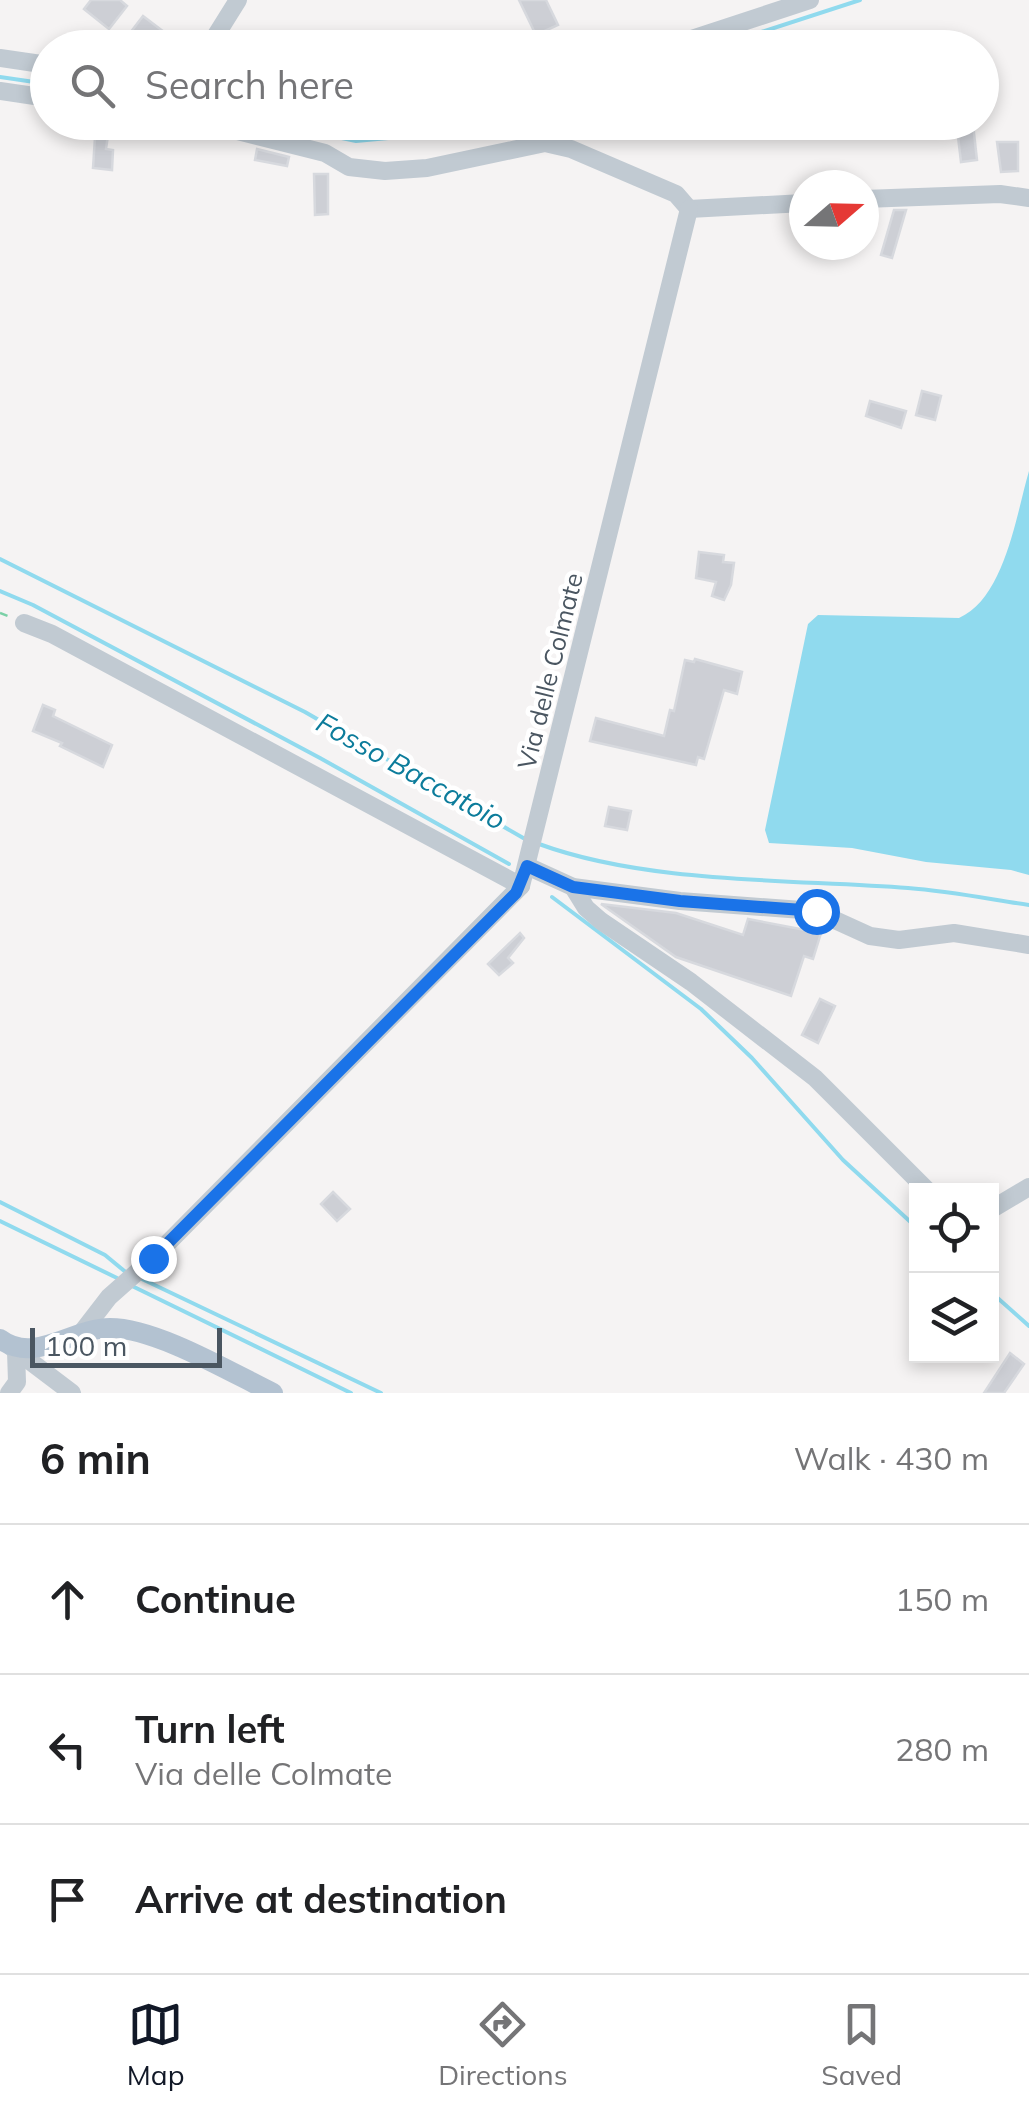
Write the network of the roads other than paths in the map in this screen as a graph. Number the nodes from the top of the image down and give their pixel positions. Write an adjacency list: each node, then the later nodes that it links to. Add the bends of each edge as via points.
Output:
1 (810, 0): 4 (street)
2 (233, 2): 3 (street)
3 (218, 30)
4 (719, 30)
5 (0, 58): 6 (street)
6 (30, 62)
7 (0, 91): 8 (street)
8 (30, 95)
9 (273, 140): 13 (street, via 384,172 545,143 676,194)
10 (1029, 198): 11 (street)
11 (879, 199)
12 (789, 204): 13 (street)
13 (689, 209): 15 (street, Via delle Colmate)
14 (24, 623): 16 (street)
15 (528, 859): 16 (street, Via delle Colmate); 17 (street)
16 (521, 886): 22 (street, Via delle Colmate, via 108,1298)
17 (573, 887): 18 (street, via 816,911 870,936 898,940 954,933); 19 (street, via 601,922 815,1078)
18 (1029, 945)
19 (920, 1183)
20 (1029, 1187): 21 (street)
21 (999, 1205)
22 (82, 1332): 23 (main road, via 53,1345); 28 (main road, via 132,1331)
23 (9, 1345): 24 (street); 25 (street, via 17,1382)
24 (40, 1369): 26 (street); 27 (street)
25 (9, 1393)
26 (20, 1393)
27 (72, 1393)
28 (273, 1393)

